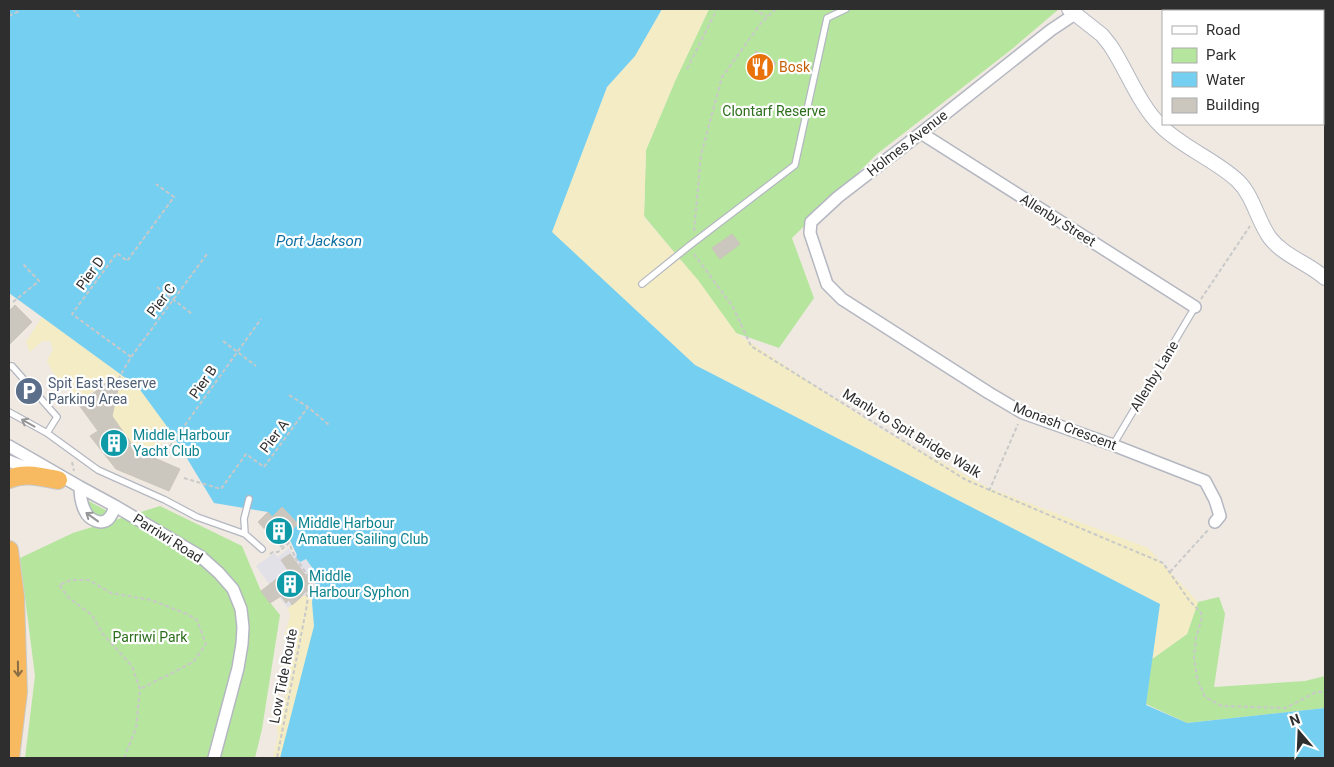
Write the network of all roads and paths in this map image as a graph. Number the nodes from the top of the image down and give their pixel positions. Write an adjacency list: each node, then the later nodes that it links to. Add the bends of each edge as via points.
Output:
1 (18, 9): 8 (path, via 19,12)
2 (73, 9): 10 (path)
3 (717, 9): 11 (path)
4 (754, 9): 9 (path)
5 (776, 9): 9 (path)
6 (846, 9): 15 (lane, via 827,18 795,165)
7 (1072, 12): 12 (street, Holmes Avenue); 14 (street, via 1110,45 1160,125 1231,175 1247,192)
8 (9, 16)
9 (768, 16): 15 (path, via 722,77 701,156 695,228)
10 (79, 17)
11 (686, 69)
12 (921, 133): 22 (street, Holmes Avenue, via 811,222 810,233 827,284); 24 (street, Allenby Street)
13 (156, 184): 29 (path, Pier D, via 174,197 127,261 117,253 72,314)
14 (1258, 215): 18 (street, via 1270,238 1279,247); 24 (path)
15 (689, 246): 19 (lane); 47 (path, Manly to Spit Bridge Walk, via 734,307 751,346 966,480)
16 (207, 254): 21 (path, Pier C)
17 (23, 264): 23 (path, via 39,281)
18 (1325, 278)
19 (642, 284)
20 (157, 288): 21 (path)
21 (173, 300): 25 (path); 29 (path, Pier C)
22 (842, 300): 36 (street, Monash Crescent)
23 (12, 302)
24 (1195, 307): 39 (lane, Allenby Lane)
25 (192, 314)
26 (261, 319): 28 (path, Pier B)
27 (223, 341): 28 (path)
28 (236, 351): 31 (path); 41 (path, Pier B)
29 (131, 357): 32 (path, Pier C)
30 (9, 366): 38 (lane, via 57,417)
31 (256, 366)
32 (116, 385)
33 (289, 395): 34 (path)
34 (308, 407): 37 (path); 43 (path, Pier A, via 264,466 246,454 221,489)
35 (9, 412): 38 (lane, one-way to 35)
36 (1023, 413): 39 (street, Monash Crescent); 47 (path)
37 (330, 425)
38 (47, 433): 51 (lane, via 98,470 197,517)
39 (1113, 445): 50 (street, Monash Crescent, via 1205,482 1220,516)
40 (9, 446): 46 (street, Parriwi Road)
41 (162, 457)
42 (9, 461): 45 (street, Parriwi Road)
43 (184, 478)
44 (9, 479): 45 (highway, via 29,475)
45 (58, 480): 46 (street, Parriwi Road)
46 (78, 486): 49 (street, Parriwi Road); 49 (street, one-way to 46, via 107,520 94,520 85,511)
47 (989, 491): 54 (path, Manly to Spit Bridge Walk, via 1163,563)
48 (249, 499): 51 (lane, via 244,519)
49 (115, 506): 59 (street, Parriwi Road, via 200,556 232,589 241,609 241,652)
50 (1215, 522): 54 (path)
51 (245, 534): 52 (lane)
52 (262, 549): 60 (path, Low Tide Route, via 268,555 289,543 314,583 305,593 308,597 306,610)
53 (9, 550): 57 (highway, one-way to 57, via 18,692)
54 (1170, 572): 56 (path, Manly to Spit Bridge Walk, via 1201,613 1194,657 1197,678 1205,698 1222,706 1286,708 1316,692)
55 (140, 689): 55 (path, via 132,666 102,633 92,615 59,586 71,580 89,580 111,593 151,600 196,620 206,644 193,662); 58 (path, via 136,728)
56 (1325, 692)
57 (10, 758)
58 (124, 758)
59 (214, 758)
60 (277, 758)

